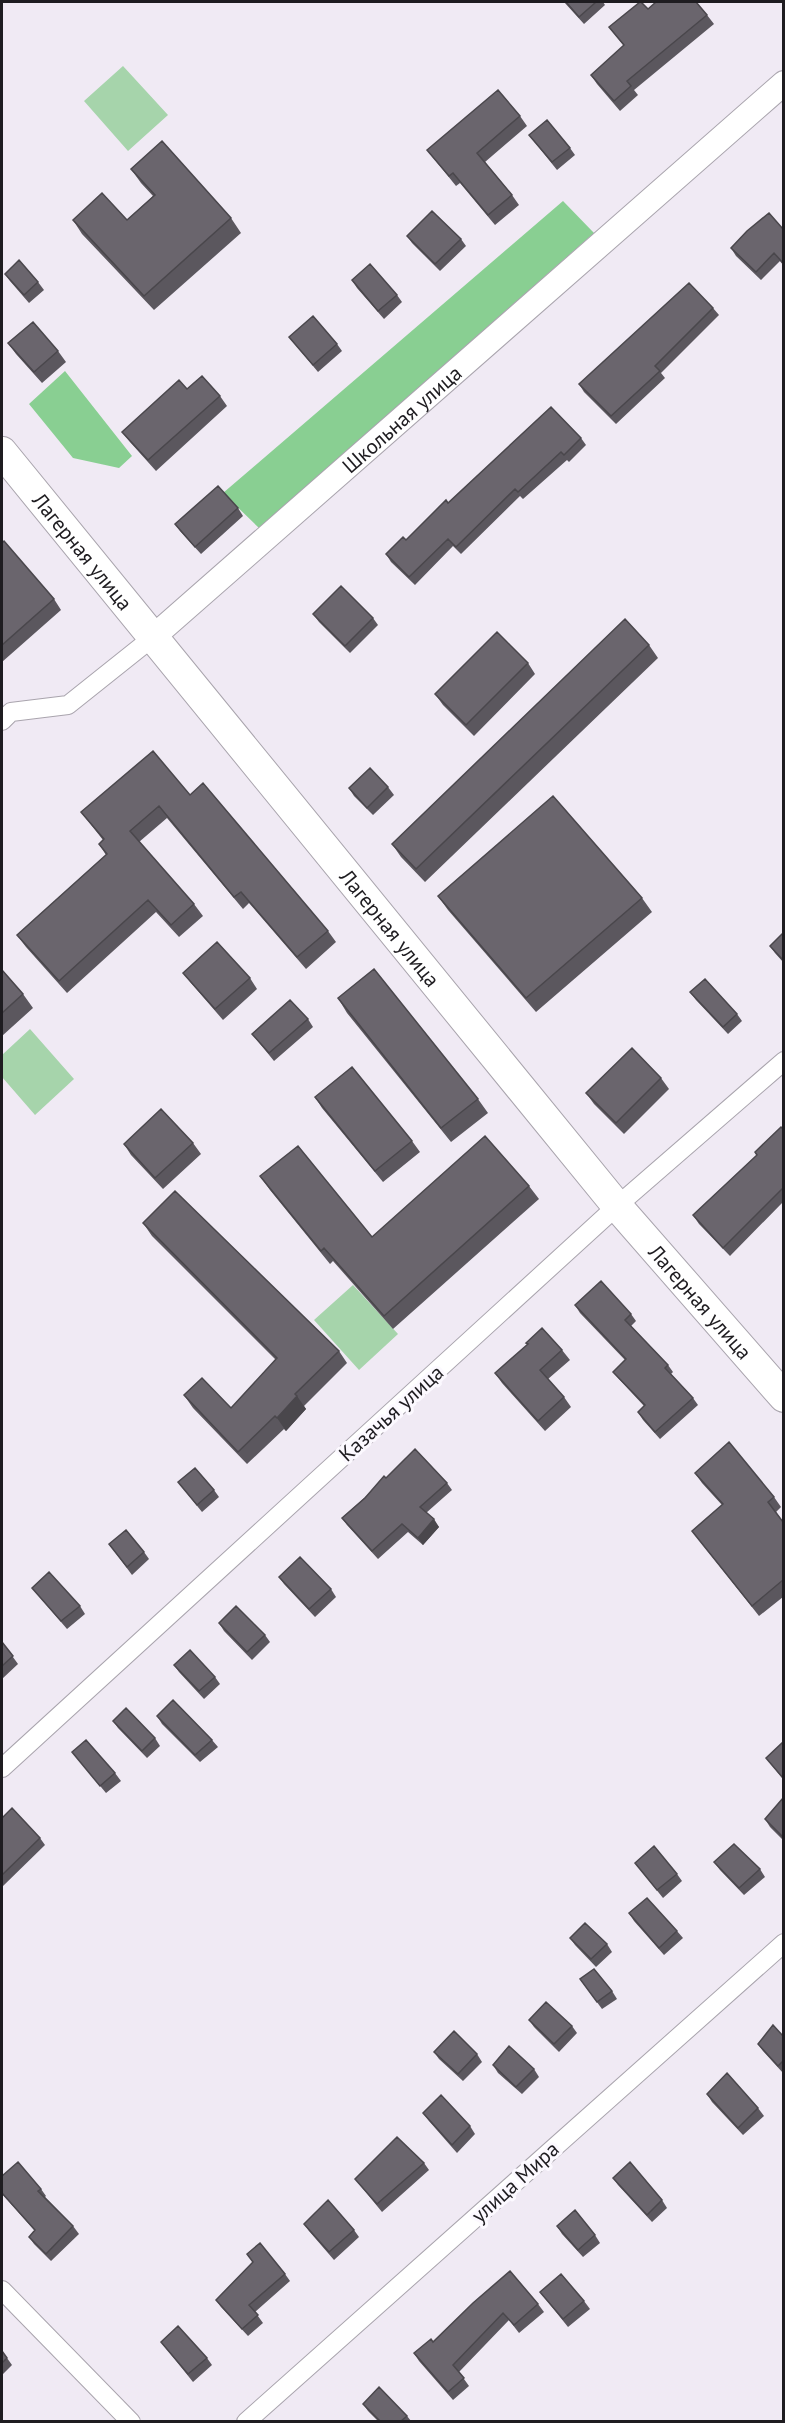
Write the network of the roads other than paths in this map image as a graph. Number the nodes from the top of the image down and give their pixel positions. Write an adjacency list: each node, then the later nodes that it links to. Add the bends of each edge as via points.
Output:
1 (783, 83): 3 (street, Школьная улица)
2 (2, 452): 3 (main road, Лагерная улица)
3 (152, 638): 4 (street, Школьная улица, via 68,705 11,712); 6 (main road, Лагерная улица)
4 (2, 721)
5 (783, 1061): 6 (street, Казачья улица)
6 (617, 1206): 7 (main road, Лагерная улица); 8 (street, Казачья улица)
7 (783, 1397)
8 (2, 1768)
9 (783, 1943): 12 (street, улица Мира)
10 (2, 2290): 11 (street)
11 (131, 2421)
12 (246, 2421)

